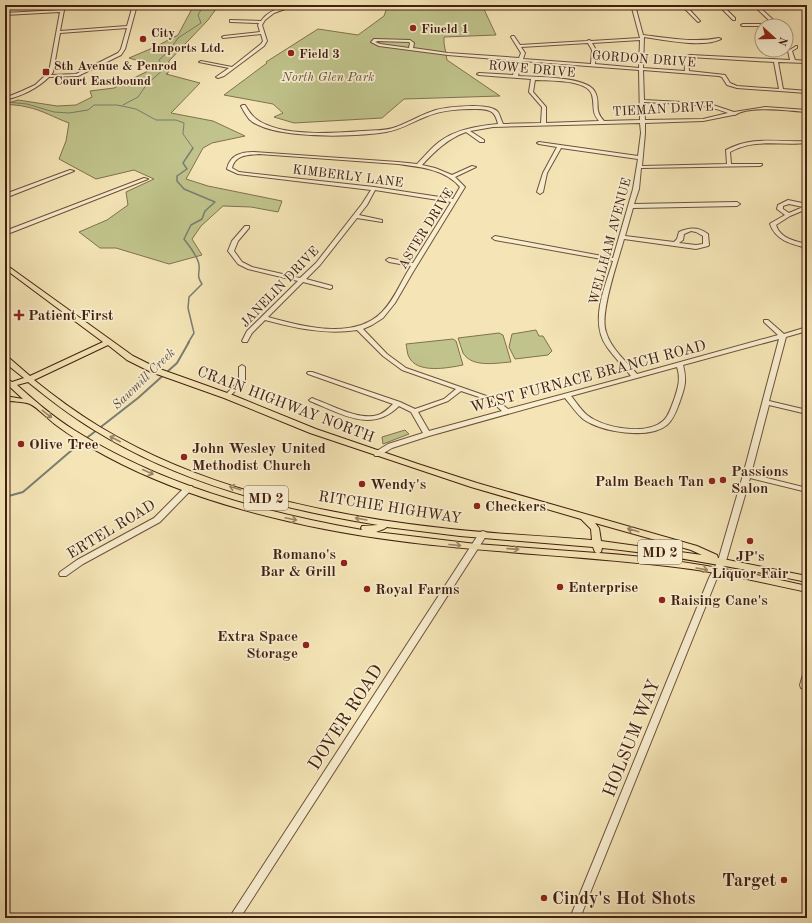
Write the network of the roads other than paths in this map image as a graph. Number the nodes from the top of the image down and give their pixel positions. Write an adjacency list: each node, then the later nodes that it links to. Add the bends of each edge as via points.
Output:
1 (63, 5): 11 (street)
2 (135, 5): 20 (street)
3 (297, 5): 4 (street); 17 (street, via 277,11)
4 (302, 5)
5 (614, 5): 9 (street)
6 (728, 5): 8 (street)
7 (755, 5): 13 (street)
8 (720, 6): 10 (street); 14 (street)
9 (634, 7): 10 (street); 25 (street, WELLHAM AVENUE)
10 (685, 7): 15 (street)
11 (61, 11): 12 (street); 21 (street)
12 (5, 14)
13 (769, 18)
14 (734, 19)
15 (698, 20)
16 (230, 21): 17 (street)
17 (262, 22): 22 (street)
18 (743, 25): 19 (street)
19 (754, 25)
20 (128, 27): 21 (street); 43 (street, via 123,49 115,57 77,75)
21 (58, 32): 43 (street, via 53,67)
22 (262, 33): 23 (street); 39 (street, via 265,38 264,44)
23 (224, 37)
24 (513, 37): 28 (street)
25 (642, 37): 26 (street, via 714,41); 27 (street); 40 (street, WELLHAM AVENUE)
26 (718, 39)
27 (589, 42): 28 (street); 38 (street, via 594,50)
28 (519, 46): 33 (street, via 523,53)
29 (796, 47): 36 (street, via 790,51)
30 (411, 49): 30 (street, GORDON DRIVE, via 410,41 373,42 379,45); 32 (street, GORDON DRIVE)
31 (476, 49): 32 (street)
32 (473, 56): 33 (street, GORDON DRIVE)
33 (521, 60): 38 (street, GORDON DRIVE); 45 (street)
34 (776, 61): 36 (street); 41 (street, via 687,56); 47 (street)
35 (202, 62): 39 (street)
36 (793, 62): 37 (street)
37 (807, 62)
38 (593, 65): 40 (street, GORDON DRIVE)
39 (233, 68): 44 (street)
40 (641, 69): 41 (street, GORDON DRIVE); 50 (street, WELLHAM AVENUE)
41 (687, 72): 47 (street, GORDON DRIVE, via 724,76 728,84 737,87)
42 (479, 74): 45 (street, ROWE DRIVE)
43 (48, 76): 49 (street, via 34,87)
44 (218, 77)
45 (515, 77): 46 (street, ROWE DRIVE)
46 (533, 78): 56 (street, ROWE DRIVE, via 579,82 592,88 595,92 596,115); 58 (street, via 530,92 546,109)
47 (781, 90): 48 (street, GORDON DRIVE)
48 (807, 92)
49 (5, 99)
50 (642, 101): 54 (street, via 700,103); 57 (street, WELLHAM AVENUE)
51 (243, 106): 59 (street, via 245,112 257,122 276,130 297,134 385,131 437,111 472,108 492,110)
52 (787, 110): 53 (street, TIEMAN DRIVE); 54 (street, TIEMAN DRIVE, via 765,108); 55 (street)
53 (807, 111)
54 (735, 114): 57 (street, TIEMAN DRIVE, via 703,120)
55 (789, 116)
56 (602, 122): 57 (street, TIEMAN DRIVE); 58 (street, TIEMAN DRIVE)
57 (642, 122): 67 (street, WELLHAM AVENUE)
58 (543, 124): 59 (street, TIEMAN DRIVE)
59 (501, 125): 60 (street, TIEMAN DRIVE)
60 (467, 130): 61 (street); 70 (street, TIEMAN DRIVE, via 449,137)
61 (482, 141)
62 (807, 142): 64 (street)
63 (539, 143): 65 (street)
64 (801, 143): 66 (street); 68 (street, via 757,141 736,145 728,151)
65 (560, 146): 67 (street); 78 (street, via 545,173)
66 (807, 148)
67 (640, 158): 72 (street, WELLHAM AVENUE)
68 (729, 165): 69 (street); 72 (street)
69 (760, 165)
70 (418, 166): 74 (street, ASTER DRIVE, via 259,153 237,156 230,162 229,169); 75 (street, ASTER DRIVE)
71 (474, 167): 75 (street)
72 (639, 167): 82 (street, WELLHAM AVENUE)
73 (72, 171): 79 (street)
74 (238, 173): 77 (street, KIMBERLY LANE)
75 (453, 176): 80 (street, ASTER DRIVE, via 463,187)
76 (146, 179): 88 (street)
77 (374, 188): 80 (street, KIMBERLY LANE); 85 (street, JANELIN DRIVE)
78 (540, 192)
79 (5, 196)
80 (455, 200): 95 (street, ASTER DRIVE)
81 (737, 204): 82 (street)
82 (632, 206): 89 (street, WELLHAM AVENUE)
83 (807, 207): 84 (street); 84 (street, via 788,202 781,205 780,209)
84 (788, 215): 92 (street, via 773,224 774,229 784,239)
85 (355, 216): 86 (street); 97 (street, JANELIN DRIVE)
86 (380, 221)
87 (247, 227): 97 (street, via 235,241 231,251 240,263 250,268)
88 (5, 233)
89 (622, 237): 91 (street); 94 (street, WELLHAM AVENUE)
90 (495, 238): 94 (street)
91 (675, 244): 91 (street, via 704,246 707,243 706,235 696,230 687,230 681,233 680,240)
92 (807, 246)
93 (389, 260): 95 (street)
94 (616, 260): 110 (street, WELLHAM AVENUE, via 601,313 602,331 608,346)
95 (415, 265): 101 (street, ASTER DRIVE, via 386,312)
96 (5, 266): 105 (main road, CRAIN HIGHWAY NORTH)
97 (303, 280): 98 (street); 99 (street, JANELIN DRIVE)
98 (330, 287)
99 (265, 318): 101 (street, ASTER DRIVE, via 304,328); 104 (street, JANELIN DRIVE, via 249,332)
100 (766, 321): 103 (street)
101 (359, 328): 114 (street, via 392,362 404,369)
102 (807, 329): 103 (street, WEST FURNACE BRANCH ROAD)
103 (783, 336): 107 (street, WEST FURNACE BRANCH ROAD); 120 (street, HOLSUM WAY)
104 (245, 341)
105 (108, 342): 112 (main road); 116 (main road, CRAIN HIGHWAY NORTH, via 135,361 154,370)
106 (5, 358): 112 (main road, RITCHIE HIGHWAY / MD 2)
107 (680, 365): 110 (street, WEST FURNACE BRANCH ROAD); 117 (street, via 684,377 670,417 663,424 647,431 636,432 594,422 585,417)
108 (242, 367): 116 (street, via 242,381)
109 (310, 373): 122 (street)
110 (636, 376): 117 (street, WEST FURNACE BRANCH ROAD)
111 (5, 378): 113 (main road, RITCHIE HIGHWAY / MD 2)
112 (30, 380): 113 (main road); 132 (main road, RITCHIE HIGHWAY / MD 2, one-way to 112, via 295,506 172,466 98,429)
113 (9, 386): 115 (main road); 121 (main road, RITCHIE HIGHWAY / MD 2)
114 (460, 389): 123 (street, via 446,400); 124 (street, via 493,400)
115 (5, 391)
116 (226, 396): 127 (main road, CRAIN HIGHWAY NORTH, via 312,432)
117 (567, 396): 124 (street, WEST FURNACE BRANCH ROAD)
118 (5, 398): 121 (main road)
119 (312, 400): 122 (street, via 370,420 386,416)
120 (766, 402): 125 (street); 128 (street, HOLSUM WAY)
121 (33, 403): 129 (main road, RITCHIE HIGHWAY / MD 2, one-way to 129, via 85,440 142,469)
122 (398, 404): 123 (street)
123 (414, 411): 126 (street)
124 (506, 411): 126 (street, WEST FURNACE BRANCH ROAD)
125 (807, 412)
126 (427, 434): 127 (street, WEST FURNACE BRANCH ROAD, via 390,446)
127 (377, 454): 131 (main road, CRAIN HIGHWAY NORTH, via 469,484)
128 (747, 475): 130 (street); 140 (street, HOLSUM WAY)
129 (189, 488): 133 (main road, RITCHIE HIGHWAY / MD 2, one-way to 133, via 273,515); 142 (street, ERTEL ROAD, via 157,520)
130 (807, 490)
131 (583, 516): 137 (main road, via 595,528); 140 (main road, CRAIN HIGHWAY NORTH, one-way to 131, via 694,548)
132 (385, 523): 133 (main road, via 378,529); 134 (main road, RITCHIE HIGHWAY / MD 2)
133 (342, 529): 136 (main road, RITCHIE HIGHWAY / MD 2)
134 (441, 531): 135 (main road, RITCHIE HIGHWAY / MD 2); 136 (main road, via 400,529)
135 (483, 534): 137 (main road, RITCHIE HIGHWAY / MD 2); 138 (street, DOVER ROAD)
136 (388, 537): 138 (main road, RITCHIE HIGHWAY / MD 2, one-way to 138)
137 (597, 544): 139 (main road); 140 (main road, RITCHIE HIGHWAY / MD 2)
138 (474, 546): 139 (main road, RITCHIE HIGHWAY / MD 2, one-way to 139); 147 (street, DOVER ROAD)
139 (598, 556): 141 (main road, RITCHIE HIGHWAY / MD 2, one-way to 141, via 671,563)
140 (722, 561): 141 (street, HOLSUM WAY); 143 (main road, RITCHIE HIGHWAY / MD 2)
141 (716, 571): 144 (main road, RITCHIE HIGHWAY / MD 2); 148 (street, HOLSUM WAY)
142 (63, 574)
143 (807, 579)
144 (807, 589)
145 (807, 673): 146 (street)
146 (804, 684)
147 (234, 918)
148 (575, 918)

